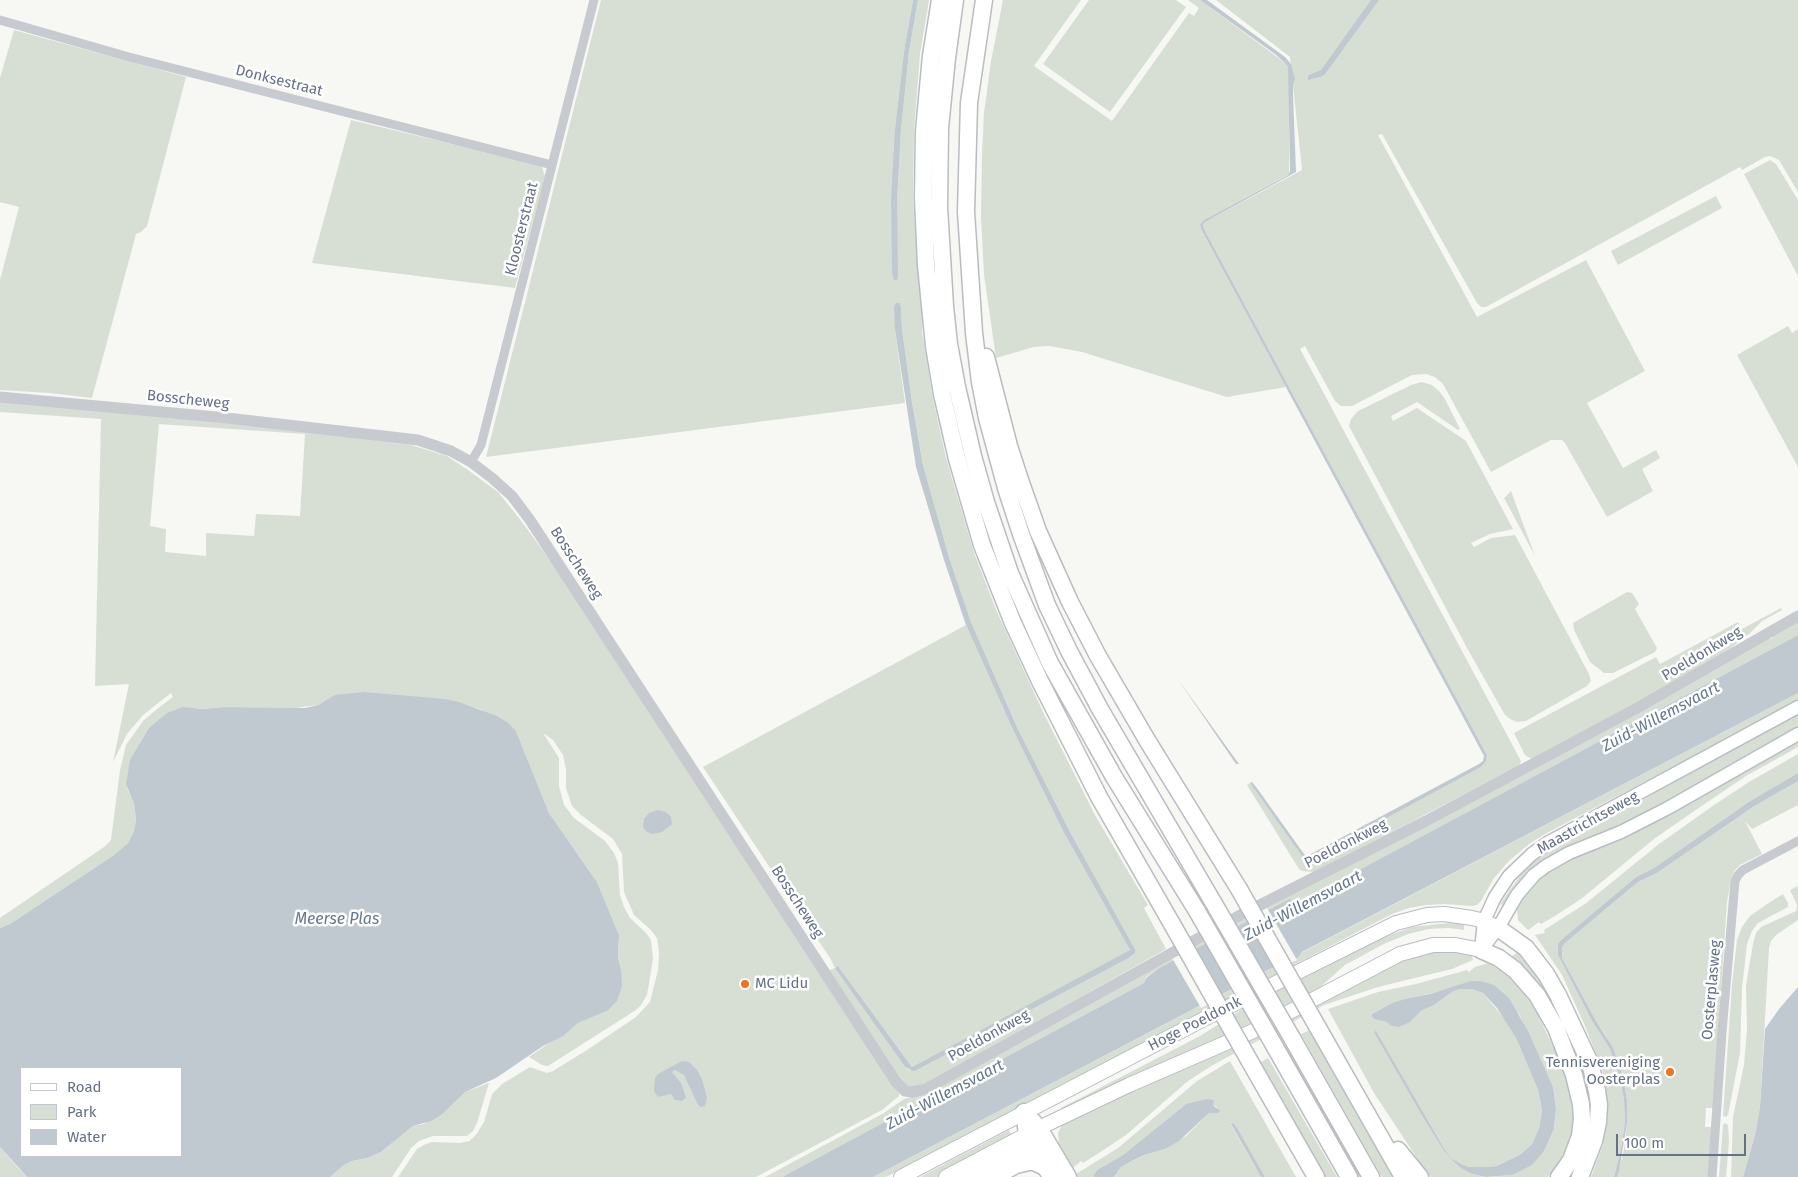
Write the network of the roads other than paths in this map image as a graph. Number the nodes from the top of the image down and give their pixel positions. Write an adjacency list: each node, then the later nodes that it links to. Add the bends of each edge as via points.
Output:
1 (594, 0): 6 (street, Kloosterstraat)
2 (940, 0): 26 (highway, bridge, via 924,131 926,265 942,394 982,545 1040,681 1100,797)
3 (956, 0): 27 (highway, bridge, via 940,128 939,207 949,344 986,502 1010,573 1050,663 1080,719 1197,911)
4 (984, 0): 7 (highway, via 967,146 966,212)
5 (0, 20): 6 (street, Donksestraat, via 129,57)
6 (552, 164): 9 (street, Kloosterstraat, via 481,444)
7 (971, 299): 16 (highway, bridge, via 1009,446 1056,573 1098,656 1239,889); 28 (highway, bridge, via 987,418 1006,488 1047,605 1100,709)
8 (0, 397): 9 (street, Bosscheweg, via 418,440)
9 (471, 462): 17 (street, Bosscheweg, via 512,496 530,520 890,1074)
10 (1798, 616): 17 (street, Poeldonkweg, via 1639,708 1242,914 926,1088)
11 (1798, 707): 14 (main road, Maastrichtseweg, via 1540,848 1509,876 1495,897)
12 (1798, 734): 14 (main road, Maastrichtseweg, via 1668,808 1546,866 1534,875)
13 (1798, 842): 33 (street, Oosterplasweg, via 1743,870 1735,881)
14 (1491, 924): 15 (main road, Maastrichtseweg); 18 (highway, Hoge Poeldonk, via 1444,914 1396,923); 32 (highway, via 1526,948 1543,970 1590,1062 1599,1106 1598,1122)
15 (1481, 950): 19 (highway, Hoge Poeldonk, via 1433,945 1400,954 1251,1032); 31 (highway, via 1515,970 1537,994 1556,1028 1574,1075 1581,1104 1580,1136 1571,1160)
16 (1351, 1085): 29 (highway); 30 (highway)
17 (905, 1091)
18 (1024, 1112): 19 (highway); 21 (highway, Hoge Poeldonk)
19 (1033, 1131): 20 (highway); 22 (highway, Hoge Poeldonk); 25 (highway)
20 (1045, 1166): 23 (highway, via 1024,1151); 24 (highway, via 1029,1162)
21 (901, 1177)
22 (946, 1177)
23 (969, 1177)
24 (994, 1177)
25 (1068, 1177)
26 (1314, 1177)
27 (1349, 1177)
28 (1371, 1177)
29 (1403, 1177)
30 (1420, 1177)
31 (1559, 1177)
32 (1580, 1177)
33 (1712, 1177)

